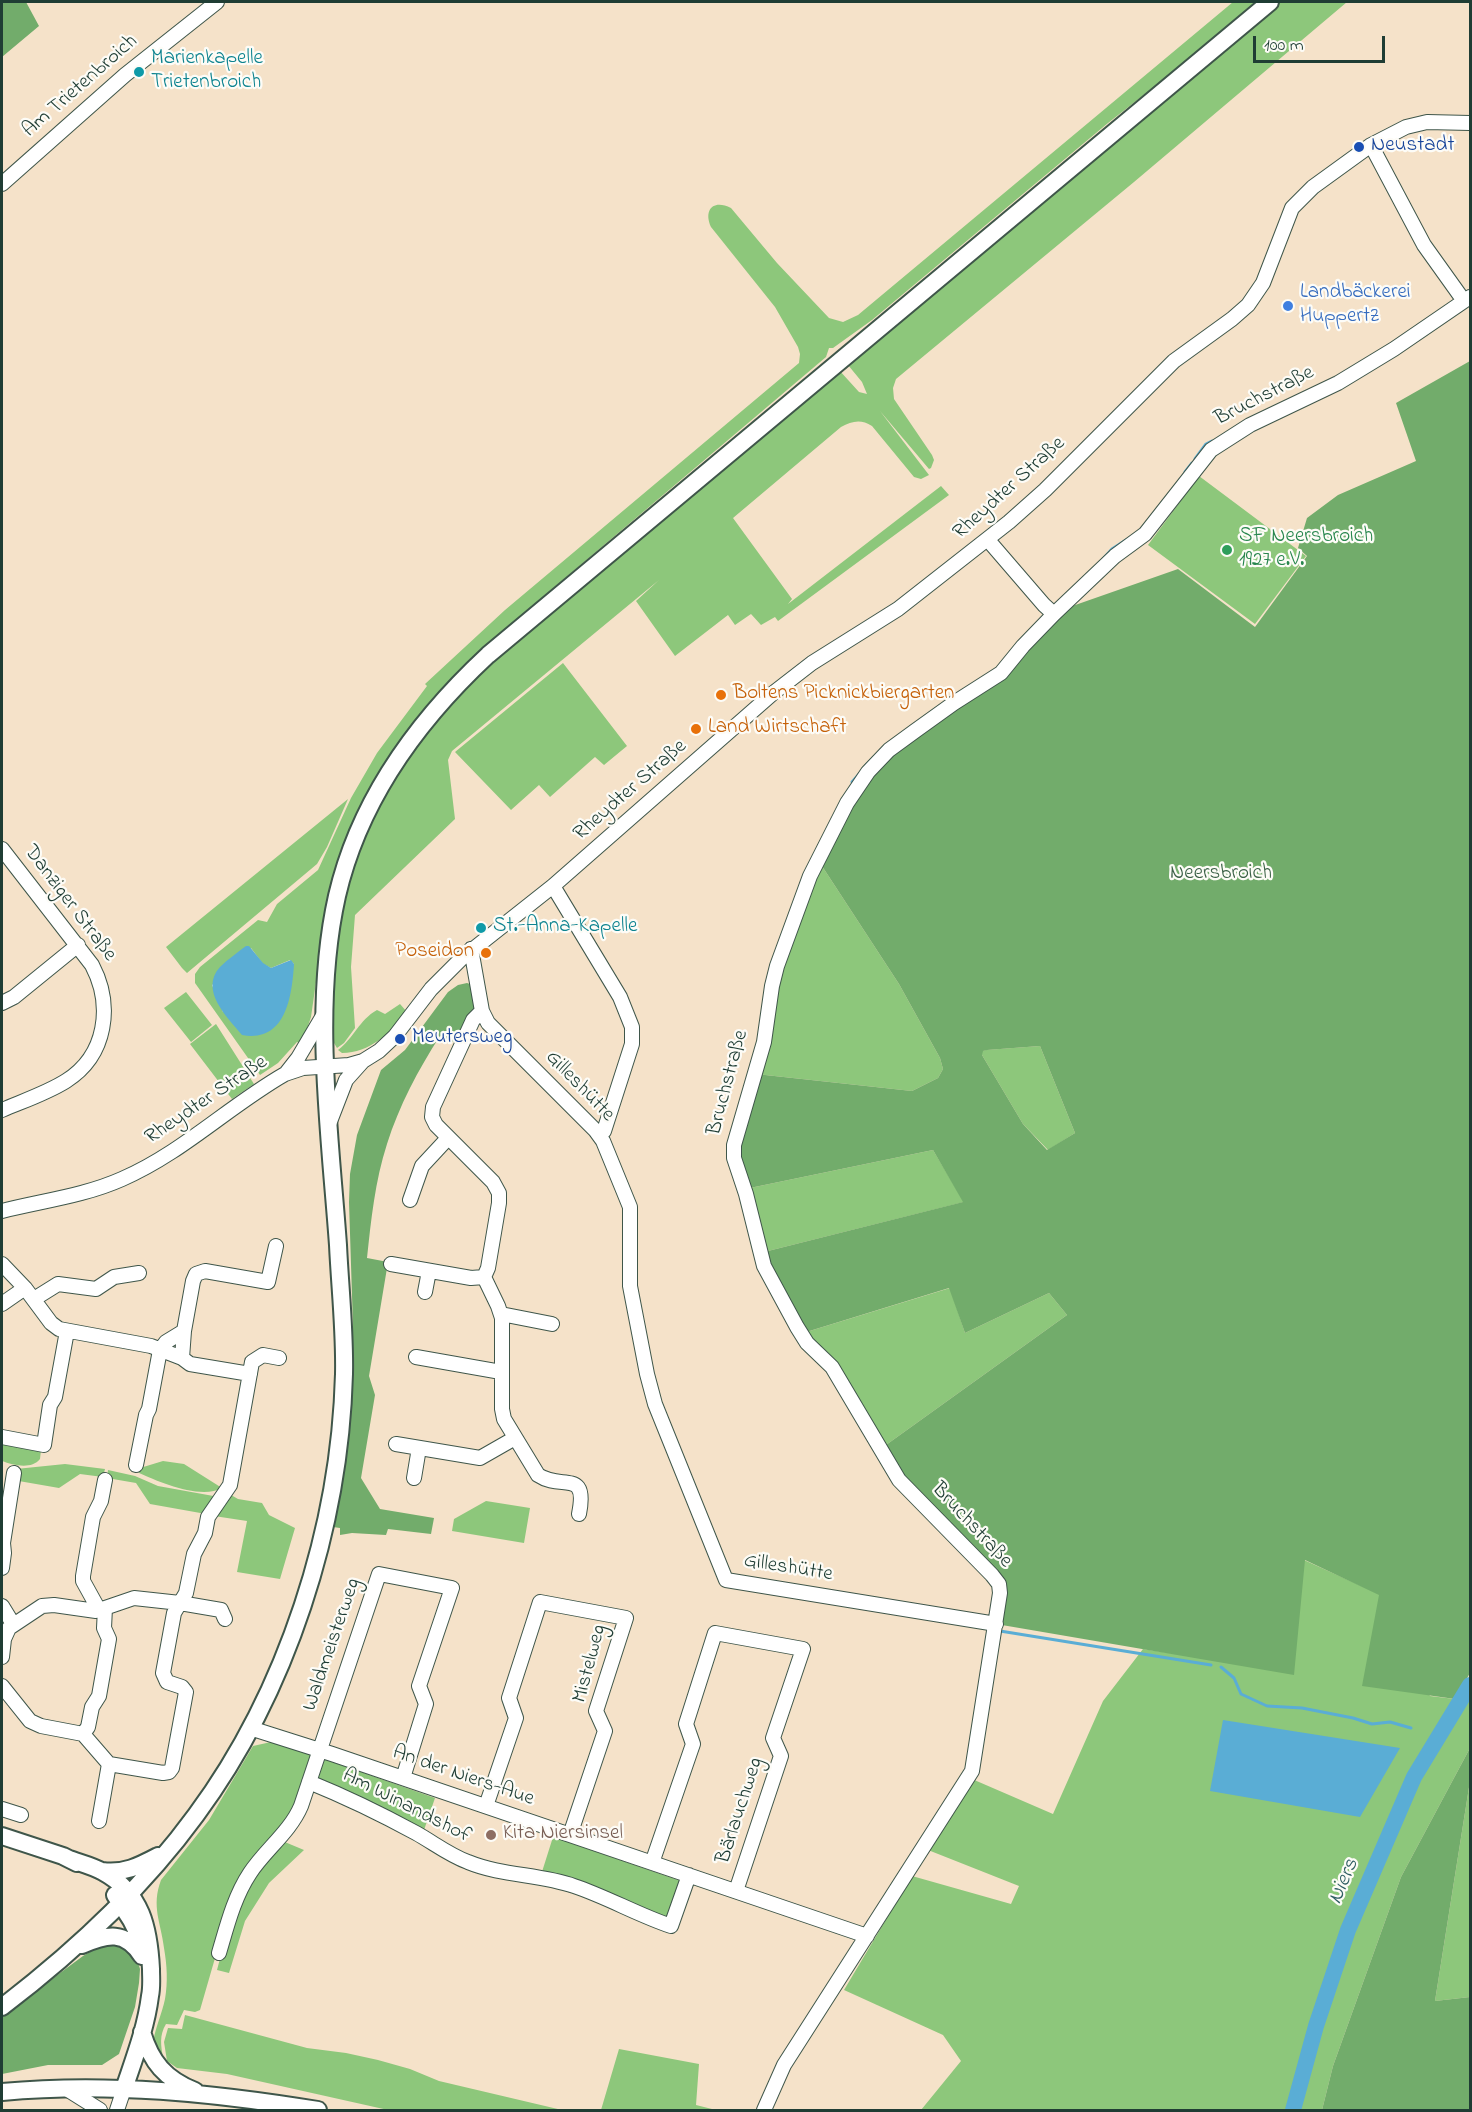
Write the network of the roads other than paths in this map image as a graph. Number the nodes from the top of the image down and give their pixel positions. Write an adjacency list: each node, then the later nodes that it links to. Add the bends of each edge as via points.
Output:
1 (217, 2): 5 (street, Am Trietenbroich, via 125,75)
2 (1270, 2): 15 (main road, via 535,615 438,705 389,771 352,847 334,913)
3 (1470, 123): 4 (street, Rheydter Straße, via 1417,123)
4 (1371, 145): 6 (street, via 1424,245); 7 (street, Rheydter Straße, via 1295,203 1263,283 1245,308 1174,361 1045,490)
5 (2, 184)
6 (1467, 299): 8 (street, Bruchstraße, via 1338,383 1250,426 1211,450 1145,534 1115,556)
7 (988, 540): 8 (street); 10 (street, Rheydter Straße, via 889,616 804,669)
8 (1054, 614): 60 (street, Bruchstraße, via 1001,673 889,750 852,795 808,880 777,966 764,1042 733,1152 764,1266 776,1290 805,1340 832,1367 899,1480 999,1584)
9 (2, 849): 11 (street, Danziger Straße)
10 (553, 886): 12 (street, Rheydter Straße); 21 (street, via 620,997 632,1027 631,1048)
11 (78, 945): 13 (street, via 14,997); 19 (street, Danziger Straße, via 92,965 104,996 104,1019 97,1043 87,1061 68,1080)
12 (471, 949): 14 (street, Gilleshütte); 16 (street, Rheydter Straße, via 431,989 395,1036)
13 (2, 1002)
14 (482, 1011): 21 (street, Gilleshütte, via 495,1032); 22 (street, via 473,1020 432,1109 433,1122)
15 (324, 1014): 17 (main road); 18 (street)
16 (363, 1061): 17 (street, Rheydter Straße); 20 (street, via 346,1080)
17 (326, 1068): 18 (street, Rheydter Straße, via 303,1068); 20 (main road)
18 (285, 1074): 24 (street, Rheydter Straße, via 124,1178)
19 (2, 1110)
20 (330, 1124): 63 (main road, via 343,1327 338,1440 322,1536 306,1593 285,1653)
21 (600, 1135): 60 (street, Gilleshütte, via 630,1208 630,1286 650,1386 726,1580)
22 (448, 1138): 23 (street, via 422,1166); 30 (street, via 499,1192 488,1268)
23 (410, 1200)
24 (2, 1211)
25 (276, 1246): 38 (street, via 268,1282 197,1273)
26 (2, 1264): 31 (street)
27 (391, 1264): 28 (street)
28 (429, 1271): 30 (street); 32 (street)
29 (139, 1273): 33 (street, via 114,1277 96,1289 58,1284)
30 (483, 1277): 35 (street)
31 (25, 1288): 33 (street); 34 (street)
32 (425, 1292)
33 (34, 1299): 37 (street, via 51,1323)
34 (2, 1304)
35 (501, 1314): 36 (street); 43 (street)
36 (552, 1324)
37 (67, 1331): 39 (street); 45 (street, via 44,1445)
38 (184, 1331): 39 (street, via 165,1342); 41 (street)
39 (160, 1350): 41 (street); 49 (street)
40 (416, 1357): 43 (street)
41 (182, 1358): 44 (street, via 190,1364)
42 (279, 1358): 44 (street, via 263,1355 252,1362)
43 (501, 1372): 46 (street, via 502,1414)
44 (250, 1374): 55 (street, via 230,1484 208,1517)
45 (2, 1437)
46 (515, 1438): 48 (street, via 480,1458); 53 (street, via 538,1475 579,1488)
47 (396, 1443): 48 (street)
48 (419, 1448): 51 (street)
49 (136, 1465)
50 (14, 1473): 54 (street)
51 (414, 1479)
52 (105, 1480): 57 (street, via 93,1517 83,1576)
53 (579, 1514)
54 (2, 1568)
55 (180, 1603): 57 (street, via 134,1598); 58 (street, via 220,1610); 66 (street, via 174,1613 163,1673 166,1682 186,1692 173,1766 163,1773)
56 (2, 1606): 59 (street)
57 (102, 1609): 59 (street, via 45,1605); 64 (street, via 109,1638 99,1696)
58 (225, 1619)
59 (13, 1624): 61 (street, via 6,1634)
60 (996, 1624): 82 (street, via 972,1771)
61 (2, 1657)
62 (2, 1686): 64 (street, via 32,1723)
63 (250, 1728): 65 (street, An der Niers-Aue); 75 (main road, via 207,1799)
64 (83, 1734): 66 (street)
65 (320, 1750): 67 (street, An der Niers-Aue); 67 (street, Waldmeisterweg, via 379,1574 452,1588 419,1686 426,1704); 68 (street, Am Winandshof)
66 (109, 1764): 72 (street)
67 (403, 1778): 69 (street, An der Niers-Aue)
68 (309, 1782): 79 (street, Am Winandshof, via 370,1808 469,1863 574,1886 671,1926); 84 (street, via 292,1825 242,1887)
69 (486, 1806): 73 (street, An der Niers-Aue); 73 (street, Mistelweg, via 516,1718 509,1698 540,1602 626,1618 596,1711 605,1731)
70 (2, 1809): 71 (street)
71 (21, 1815)
72 (99, 1821)
73 (570, 1835): 77 (street, An der Niers-Aue)
74 (2, 1836): 76 (main road)
75 (167, 1852): 78 (main road, via 131,1869 117,1873); 81 (main road)
76 (69, 1859): 78 (main road); 81 (main road)
77 (652, 1863): 79 (street, An der Niers-Aue); 80 (street, Bärlauchweg, via 693,1744 686,1724 715,1633 803,1649 773,1738 781,1756)
78 (102, 1871): 81 (main road)
79 (688, 1875): 80 (street, An der Niers-Aue)
80 (736, 1891): 82 (street, An der Niers-Aue)
81 (125, 1898): 83 (main road); 85 (main road, via 138,1906 147,1928)
82 (867, 1936): 95 (street, via 784,2065)
83 (75, 1948): 85 (main road, via 100,1938 120,1937 135,1946); 86 (main road)
84 (219, 1953)
85 (151, 1969): 87 (main road, via 150,1999)
86 (2, 2007)
87 (142, 2032): 89 (main road); 91 (main road, via 157,2065 192,2090)
88 (65, 2088): 89 (main road); 90 (main road); 92 (street)
89 (124, 2089): 91 (main road); 93 (street)
90 (2, 2092)
91 (208, 2095): 94 (main road)
92 (100, 2110)
93 (117, 2110)
94 (318, 2110)
95 (764, 2110)

